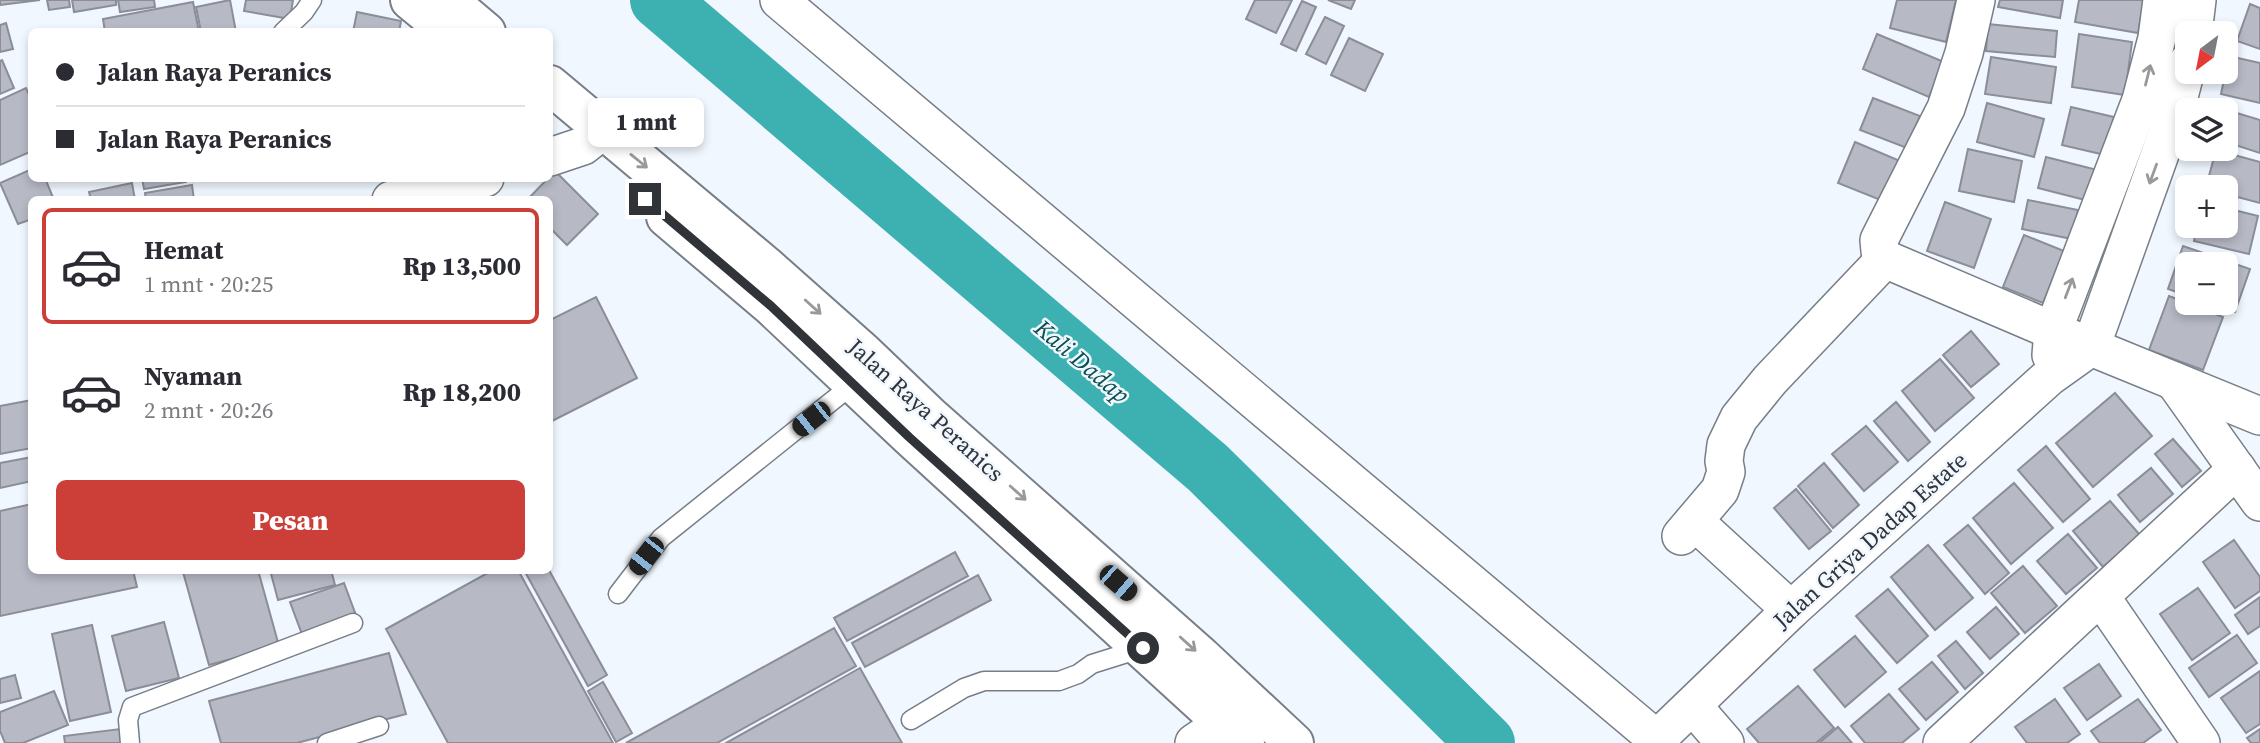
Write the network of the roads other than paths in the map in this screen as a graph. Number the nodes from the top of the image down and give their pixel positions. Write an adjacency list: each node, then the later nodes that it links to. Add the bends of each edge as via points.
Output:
1 (312, 0): 9 (lane)
2 (410, 0): 10 (street)
3 (448, 0): 11 (street)
4 (779, 0): 35 (street)
5 (1976, 0): 18 (street, via 1946,108 1879,240)
6 (2162, 0): 19 (street, one-way to 6, via 2141,100)
7 (2197, 0): 8 (street)
8 (2194, 21)
9 (288, 28)
10 (444, 28)
11 (481, 28)
12 (2182, 84): 20 (street, one-way to 20)
13 (553, 91): 15 (street, Jalan Raya Peranics)
14 (553, 120): 15 (street, Jalan Raya Peranics)
15 (578, 144): 21 (street, Jalan Raya Peranics, via 771,306)
16 (468, 182): 17 (street)
17 (408, 196)
18 (1885, 259): 19 (street); 29 (street, via 1739,418 1726,445 1726,472 1720,490 1687,529)
19 (2053, 331): 20 (street); 22 (street)
20 (2091, 347): 22 (street, Jalan Griya Dadap Estate); 23 (street)
21 (864, 374): 27 (lane, via 661,538); 31 (street, Jalan Raya Peranics); 34 (street, Jalan Raya Peranics, one-way to 34, via 930,416)
22 (2049, 377): 29 (street, Jalan Griya Dadap Estate)
23 (2174, 381): 24 (street); 25 (street)
24 (2260, 416)
25 (2237, 469): 26 (street); 28 (street)
26 (2260, 502)
27 (618, 594)
28 (2101, 597): 36 (street); 41 (street)
29 (1791, 610): 35 (street, Jalan Griya Dadap Estate)
30 (353, 623): 37 (lane, via 132,707)
31 (1143, 648): 32 (lane, via 1092,664 1059,681 984,681); 34 (street, Jalan Raya Peranics)
32 (911, 720)
33 (379, 726): 38 (lane)
34 (1228, 728): 39 (street, Jalan Raya Peranics)
35 (1666, 731): 40 (street)
36 (1960, 737)
37 (130, 743)
38 (327, 743)
39 (1294, 743)
40 (1725, 743)
41 (2201, 743)

